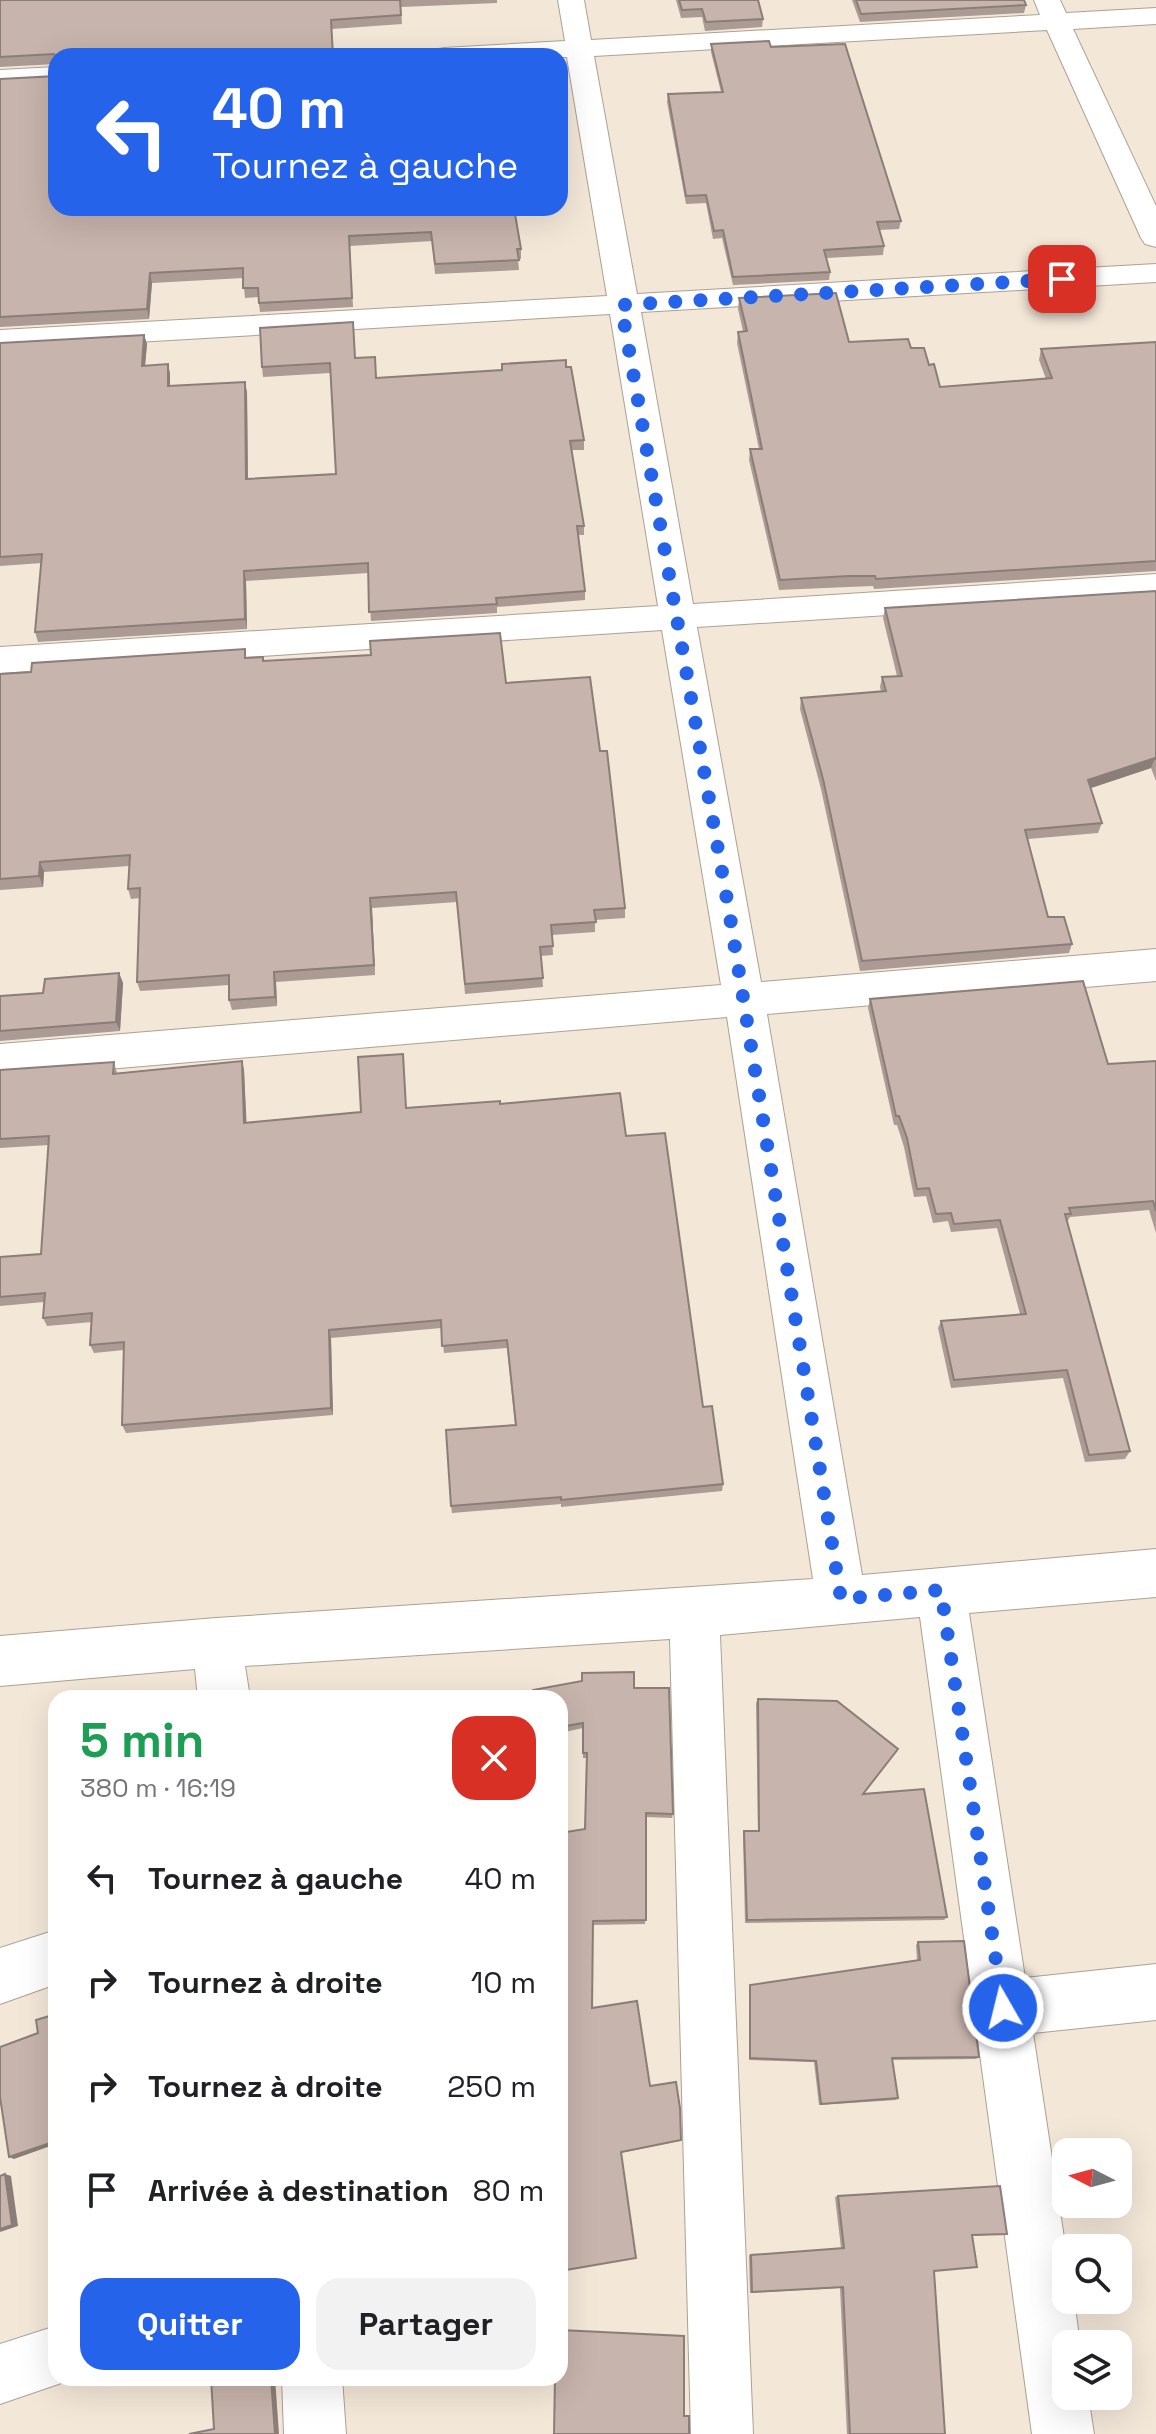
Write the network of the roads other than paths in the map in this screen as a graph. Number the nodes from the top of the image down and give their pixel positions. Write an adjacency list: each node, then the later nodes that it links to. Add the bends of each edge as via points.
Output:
1 (571, 0): 4 (street)
2 (1051, 11): 3 (street); 4 (street); 8 (street)
3 (1156, 16)
4 (578, 49): 5 (street); 10 (street)
5 (568, 50)
6 (48, 75): 7 (street)
7 (0, 78)
8 (1156, 238)
9 (1156, 273): 10 (street)
10 (621, 305): 11 (street); 13 (street)
11 (0, 340)
12 (1156, 586): 13 (street)
13 (679, 619): 14 (street); 16 (street)
14 (0, 660)
15 (1156, 965): 16 (street)
16 (744, 998): 17 (street); 20 (street)
17 (0, 1061)
18 (1156, 1573): 19 (street)
19 (941, 1590): 20 (street); 28 (street)
20 (841, 1599): 21 (street)
21 (694, 1613): 22 (street); 33 (street)
22 (216, 1643): 23 (street); 24 (street)
23 (0, 1661)
24 (223, 1690)
25 (48, 1960): 26 (street)
26 (0, 1976)
27 (1156, 1992): 28 (street)
28 (1003, 2008): 34 (street)
29 (48, 2359): 30 (street)
30 (0, 2374)
31 (312, 2386): 32 (street)
32 (315, 2434)
33 (722, 2434)
34 (1063, 2434)

